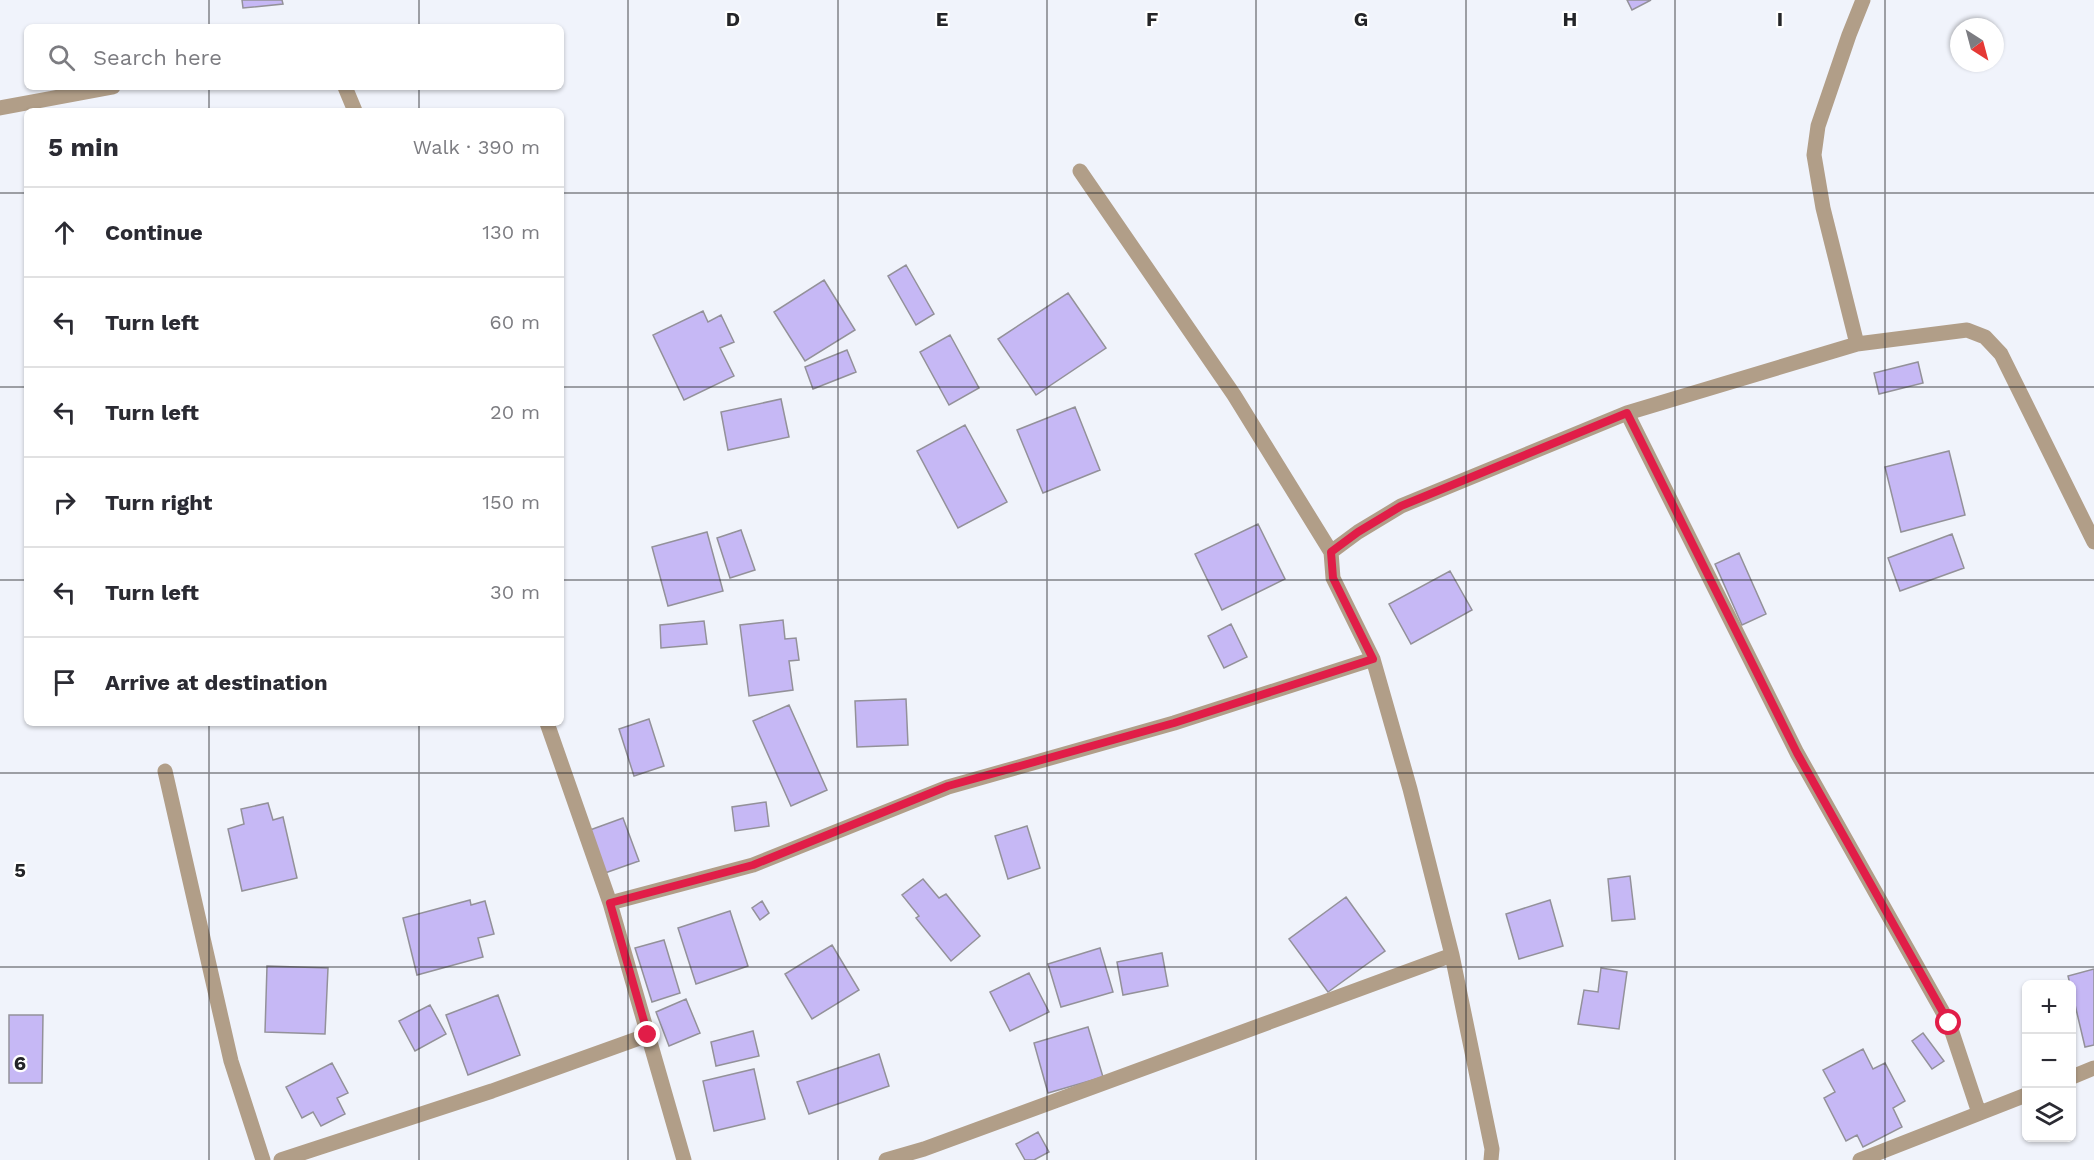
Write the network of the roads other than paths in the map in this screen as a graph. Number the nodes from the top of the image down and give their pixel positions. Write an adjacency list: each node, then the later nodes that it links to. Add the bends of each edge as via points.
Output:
1 (1863, 0): 7 (street, via 1818,126 1814,155)
2 (97, 90): 4 (street)
3 (346, 90): 5 (street)
4 (0, 108)
5 (354, 108)
6 (1080, 171): 10 (street, via 1234,395)
7 (1857, 344): 8 (street); 9 (street, via 1967,330 1985,337 2001,354)
8 (1627, 413): 10 (street, via 1401,506); 20 (street, via 1797,753 1949,1023)
9 (2094, 542)
10 (1331, 552): 11 (street, via 1333,578)
11 (1373, 659): 14 (street, via 1174,723 948,786 753,865); 15 (street)
12 (548, 726): 14 (street)
13 (165, 771): 21 (street, via 231,1061)
14 (610, 903): 16 (street)
15 (1452, 955): 24 (street); 25 (street, via 1492,1149)
16 (648, 1035): 22 (street); 23 (street)
17 (2094, 1068): 18 (street)
18 (2076, 1075)
19 (2022, 1097): 20 (street)
20 (1979, 1113): 26 (street)
21 (263, 1160)
22 (281, 1160)
23 (684, 1160)
24 (886, 1160)
25 (1491, 1160)
26 (1860, 1160)

